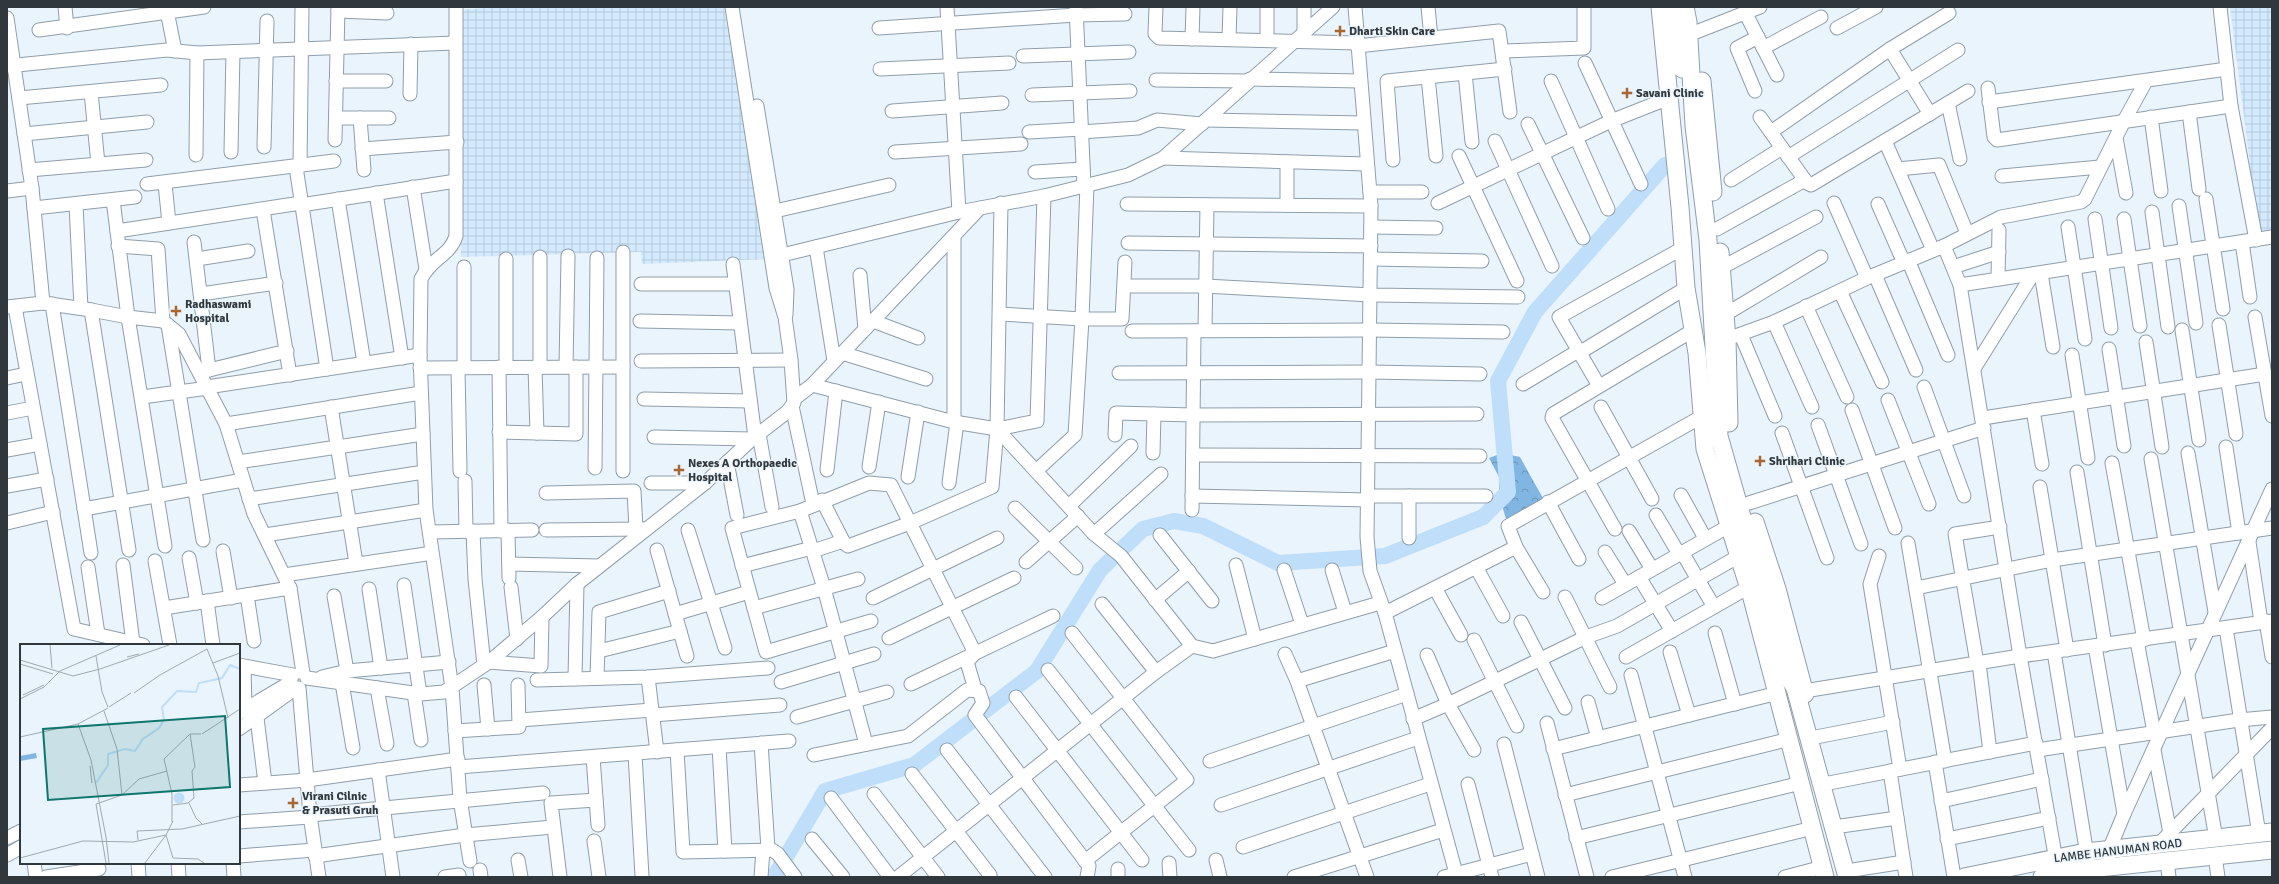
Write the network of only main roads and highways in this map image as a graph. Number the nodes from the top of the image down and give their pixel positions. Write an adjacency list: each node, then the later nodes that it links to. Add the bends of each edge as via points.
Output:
1 (1660, 7): 6 (main road, via 1692,331)
2 (1670, 7): 5 (main road)
3 (1684, 7): 5 (main road, via 1688,22)
4 (1693, 7): 6 (main road, via 1726,314)
5 (1694, 126): 6 (main road)
6 (1721, 345): 7 (main road, via 1721,445); 15 (main road, via 1701,417 1705,449 1749,587); 16 (main road, via 1730,439 1777,589 1841,826)
7 (1787, 675): 15 (main road, via 1786,690); 16 (main road, via 1795,688)
8 (2265, 833): 9 (main road, LAMBE HANUMAN ROAD)
9 (2216, 848): 10 (main road, LAMBE HANUMAN ROAD); 11 (main road, LAMBE HANUMAN ROAD, via 2158,845); 14 (main road, LAMBE HANUMAN ROAD)
10 (2272, 850)
11 (2110, 858): 13 (main road, LAMBE HANUMAN ROAD); 14 (main road, LAMBE HANUMAN ROAD)
12 (2057, 866): 13 (main road, LAMBE HANUMAN ROAD); 17 (main road, LAMBE HANUMAN ROAD); 18 (main road, LAMBE HANUMAN ROAD)
13 (2088, 866)
14 (2168, 869)
15 (1827, 874)
16 (1851, 875)
17 (1964, 877)
18 (2042, 877)

